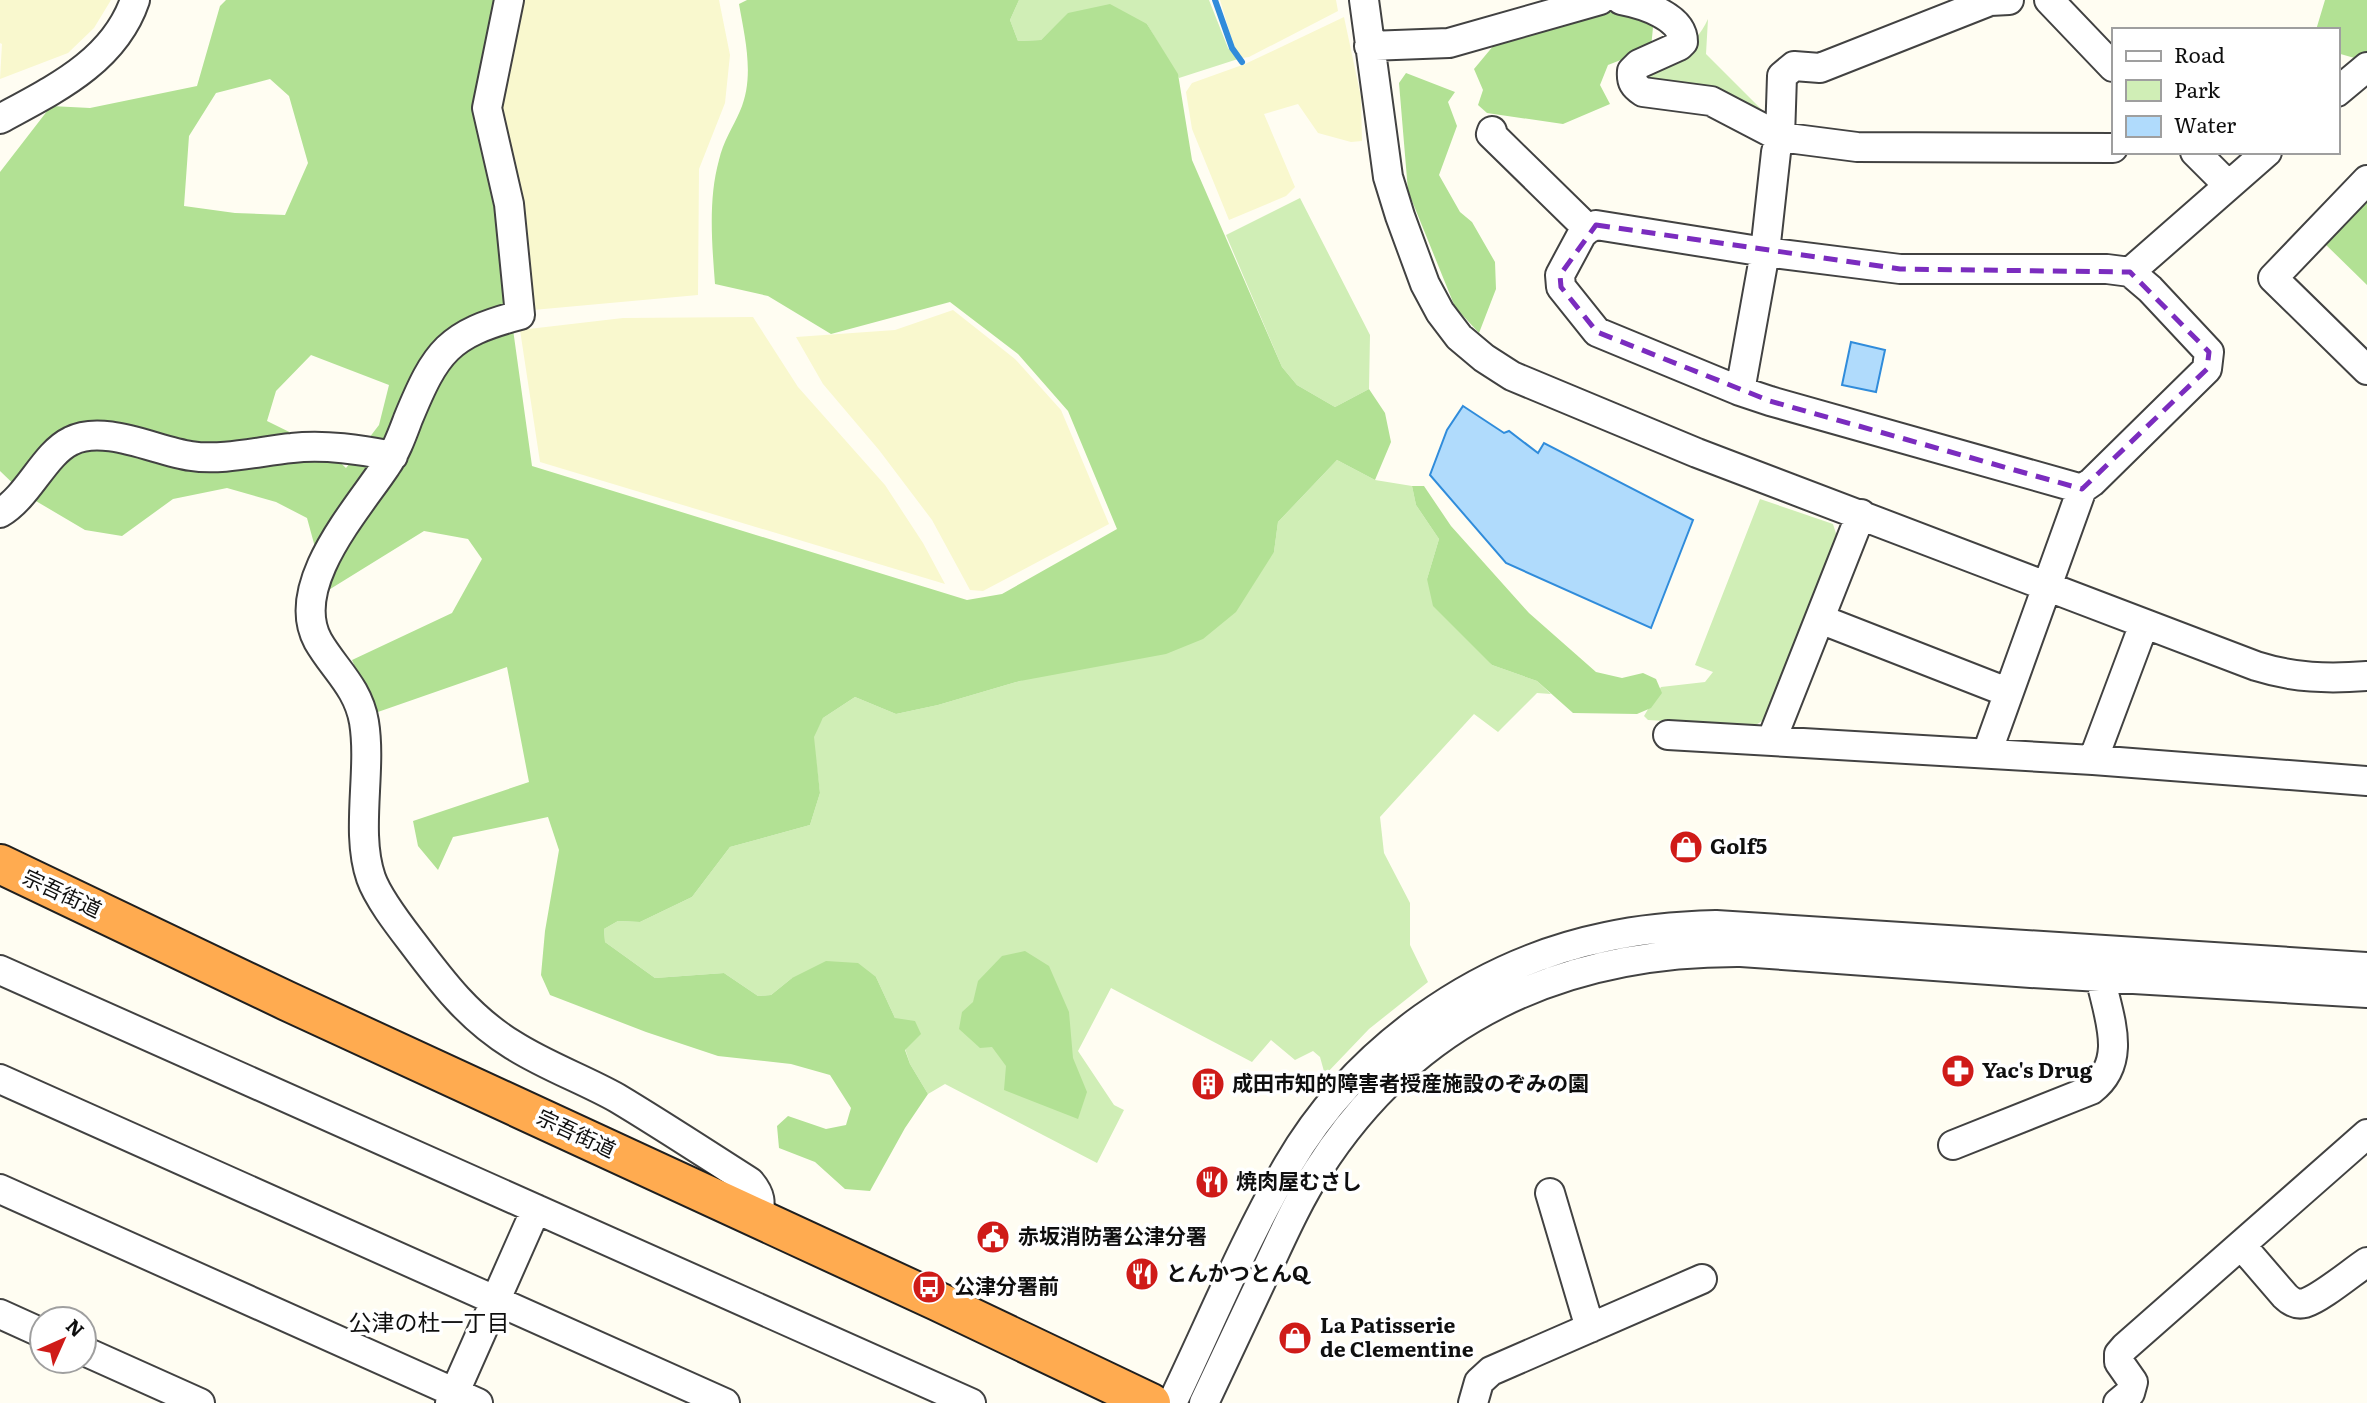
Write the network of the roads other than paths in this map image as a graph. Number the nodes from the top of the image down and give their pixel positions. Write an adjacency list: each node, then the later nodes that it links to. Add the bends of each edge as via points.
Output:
1 (135, 0): 12 (street, via 114,38 89,66)
2 (509, 0): 25 (street, via 487,108 509,204 520,315 485,324 456,340 437,360)
3 (1364, 0): 8 (street)
4 (1600, 0): 8 (street, via 1449,43)
5 (1621, 0): 14 (street, via 1648,5 1683,34 1679,46 1632,71 1635,86 1643,92 1711,101)
6 (2009, 0): 14 (street, via 1990,1 1820,68 1794,66 1782,76)
7 (2049, 0): 9 (street)
8 (1369, 46): 28 (street, via 1388,177 1400,216 1425,284 1459,338 1512,376 1697,453)
9 (2112, 66)
10 (2367, 67): 11 (street)
11 (2339, 90)
12 (0, 119)
13 (1492, 131): 20 (street)
14 (1780, 137): 15 (street, via 1857,146); 21 (street)
15 (2112, 148)
16 (2197, 154): 19 (street)
17 (2265, 154): 19 (street)
18 (2367, 180): 23 (street, via 2273,278)
19 (2228, 186): 22 (street)
20 (1588, 229): 21 (street, via 1596,225); 24 (street, via 1560,275 1561,287 1597,332)
21 (1765, 252): 22 (street, via 1900,269); 24 (street)
22 (2130, 272): 26 (street, via 2209,352 2207,369)
23 (2367, 370)
24 (1740, 391): 26 (street)
25 (393, 456): 27 (street, via 357,449 294,447 193,457 88,435 69,441 13,505); 50 (street, via 317,575 309,612 316,636 354,692 364,720 366,854 371,880 452,996 479,1020 513,1045 616,1098 750,1182 761,1201)
26 (2082, 489): 29 (street)
27 (0, 513)
28 (1861, 514): 29 (street); 30 (street)
29 (2048, 587): 31 (street); 33 (street)
30 (1821, 619): 33 (street); 35 (street)
31 (2144, 624): 32 (street, via 2276,673 2317,678); 37 (street)
32 (2367, 676)
33 (2007, 692): 36 (street)
34 (1668, 735): 35 (street)
35 (1772, 739): 36 (street)
36 (1987, 753): 37 (street)
37 (2093, 760): 38 (street)
38 (2367, 781)
39 (3, 873): 50 (highway, 宗吾街道)
40 (2367, 967): 64 (street, via 1716,925 1604,937 1533,958 1474,985 1426,1016 1388,1046 1332,1103 1289,1164)
41 (0, 970): 49 (street)
42 (2100, 976): 43 (street); 46 (street, via 2114,1051 2105,1077 2091,1090); 65 (street, via 1698,952 1649,956 1579,972 1482,1011 1392,1076 1347,1127 1293,1214)
43 (2367, 993)
44 (0, 1079): 54 (street)
45 (2367, 1134): 51 (street)
46 (1953, 1145)
47 (0, 1189): 59 (street)
48 (1550, 1193): 57 (street)
49 (536, 1209): 54 (street); 62 (street)
50 (758, 1218): 63 (highway, 宗吾街道)
51 (2241, 1245): 52 (street, via 2285,1296 2298,1303 2312,1300); 67 (street, via 2119,1354 2121,1367 2133,1382 2130,1393)
52 (2367, 1262)
53 (1702, 1279): 57 (street)
54 (495, 1300): 59 (street); 61 (street)
55 (0, 1314): 56 (street)
56 (28, 1327)
57 (1590, 1328): 66 (street, via 1491,1371 1479,1382)
58 (98, 1357): 60 (street)
59 (461, 1400)
60 (200, 1403)
61 (725, 1403)
62 (971, 1403)
63 (1151, 1403)
64 (1172, 1403)
65 (1204, 1403)
66 (1473, 1403)
67 (2118, 1403)

